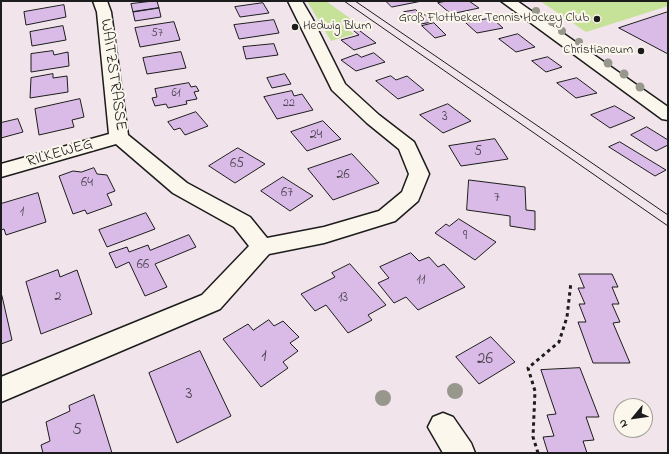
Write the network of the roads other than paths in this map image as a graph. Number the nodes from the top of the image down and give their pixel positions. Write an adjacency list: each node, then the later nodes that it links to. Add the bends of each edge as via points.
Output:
1 (100, 1): 5 (street, WAITZSTRASSE, via 112,64)
2 (295, 1): 7 (street, via 338,86 407,146 419,174 411,196 387,216 324,235)
3 (508, 1): 4 (street)
4 (668, 115)
5 (119, 137): 6 (street, RILKEWEG); 7 (street, WAITZSTRASSE, via 180,188 242,222)
6 (1, 171)
7 (262, 247): 8 (street, via 211,302)
8 (1, 390)
9 (443, 427): 10 (street)
10 (460, 453)

